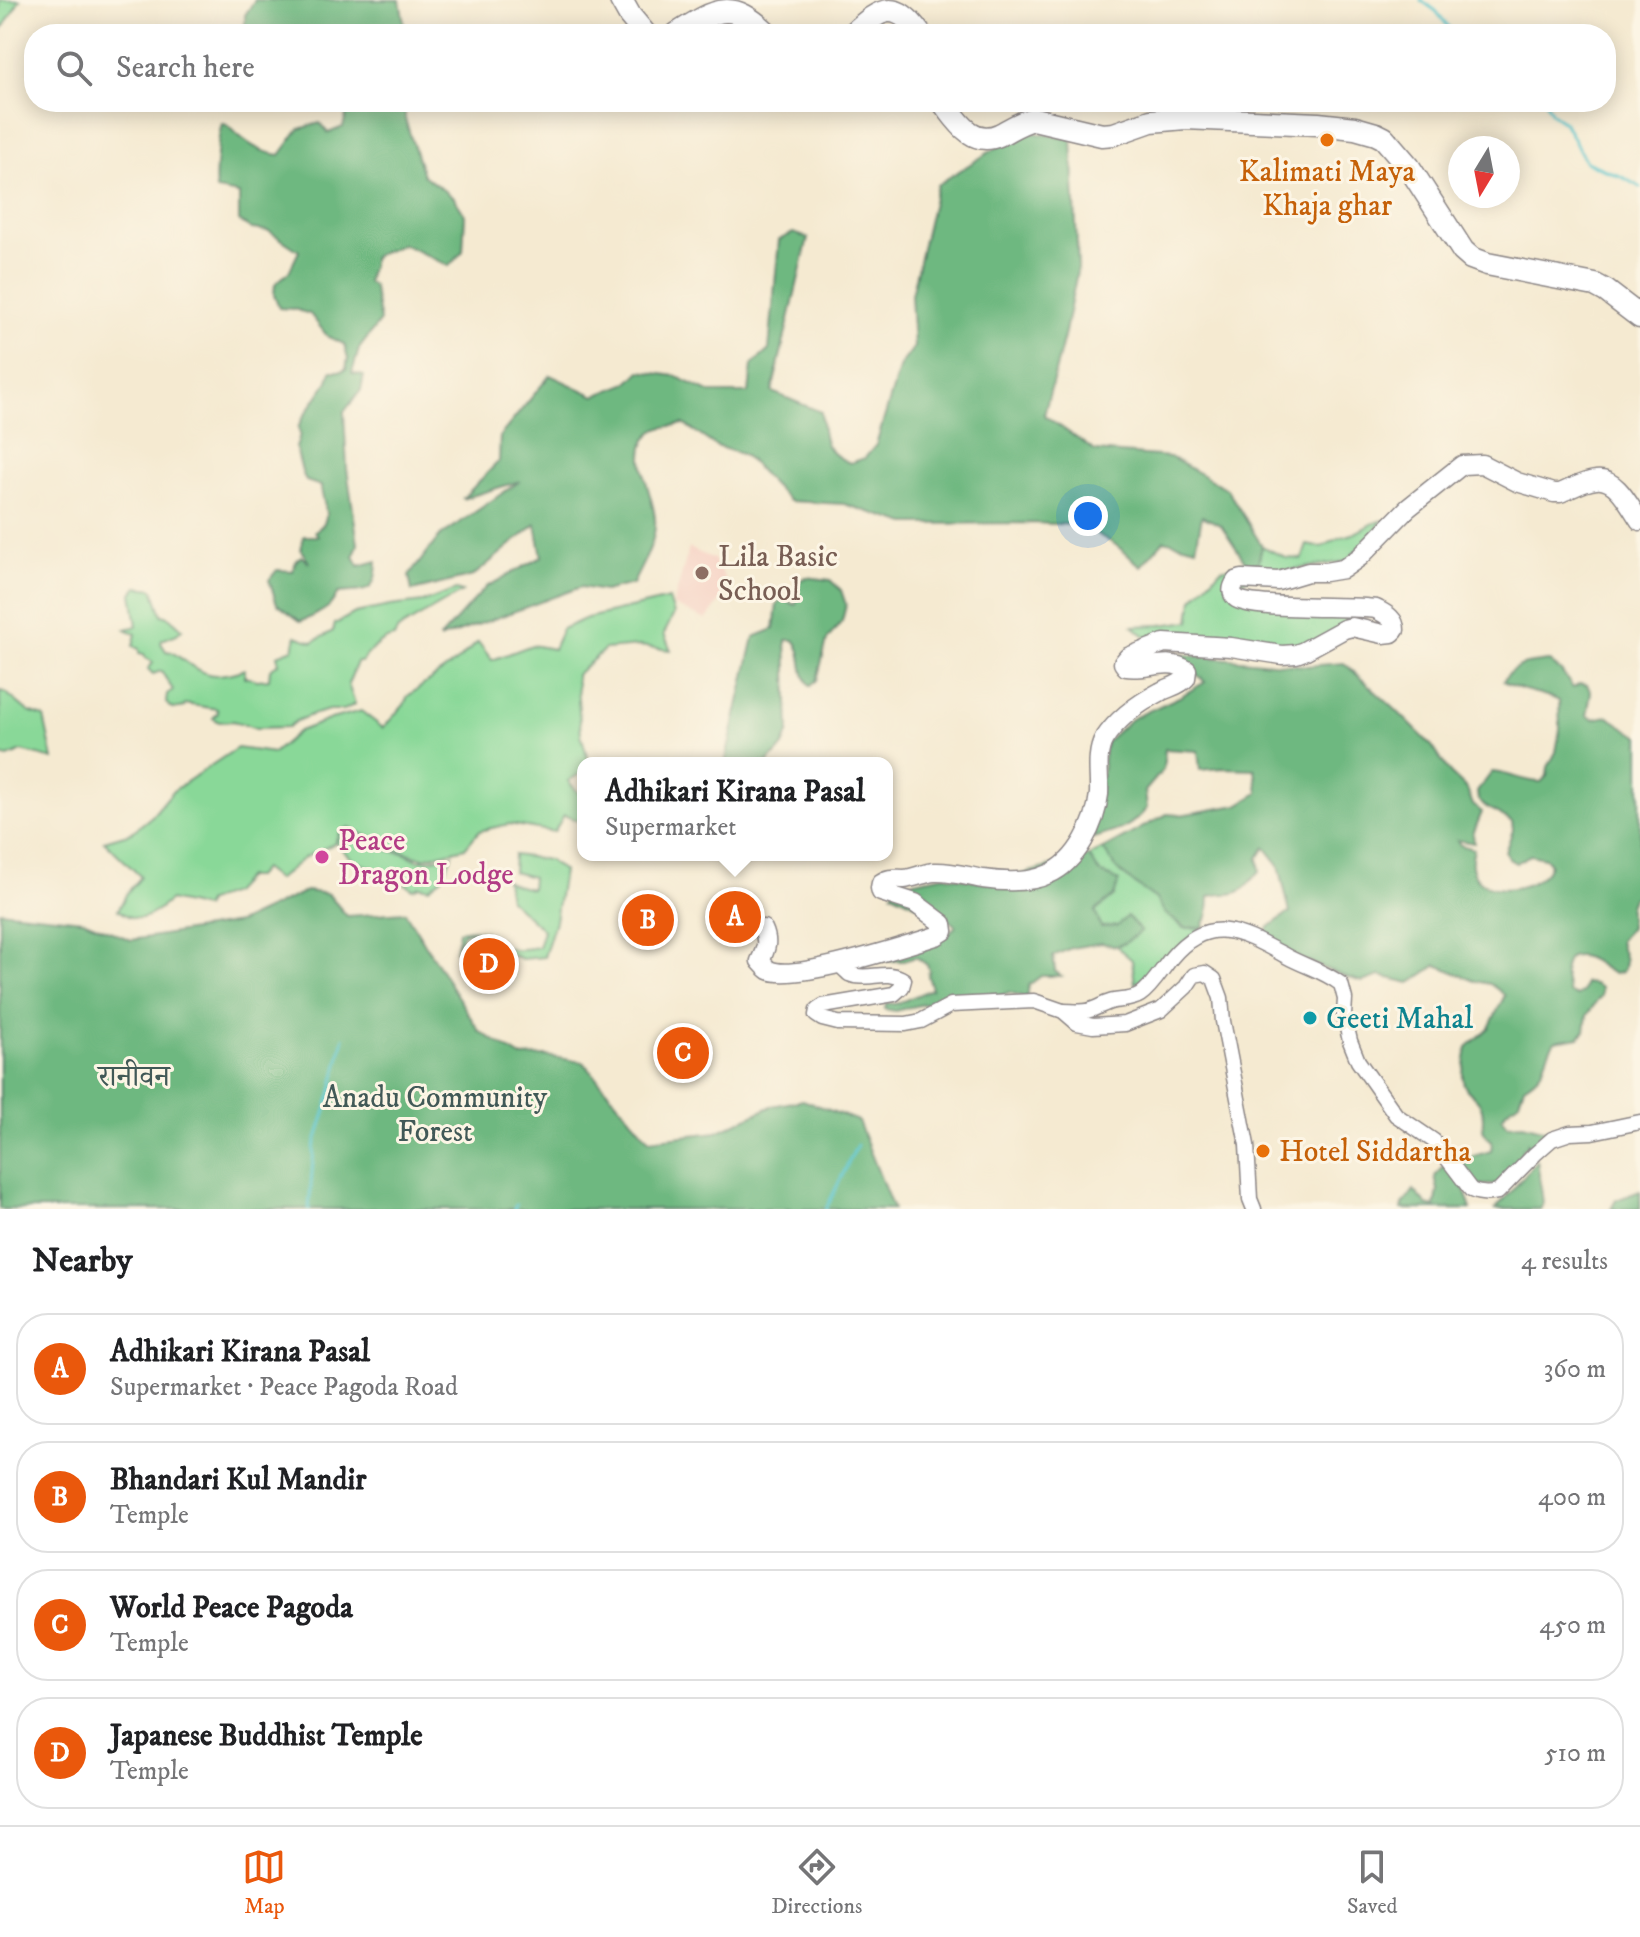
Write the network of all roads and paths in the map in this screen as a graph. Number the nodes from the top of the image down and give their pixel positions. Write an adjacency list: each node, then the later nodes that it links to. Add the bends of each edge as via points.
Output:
1 (621, 0): 2 (highway)
2 (637, 24)
3 (692, 24): 4 (highway, via 731,2 743,4)
4 (760, 24)
5 (864, 24): 6 (highway, via 884,7 894,6)
6 (914, 24)
7 (951, 112): 8 (highway, via 970,134 983,138 1034,119 1102,135 1185,118 1365,130 1384,138 1399,154 1471,258 1595,285)
8 (1640, 317)
9 (1640, 521): 11 (main road, via 1624,497 1602,480 1554,493 1482,464 1462,465 1343,569 1278,581 1236,581 1232,592 1241,601 1376,609 1393,620 1395,630 1383,634 1352,627 1296,654 1164,643 1128,657 1126,667 1179,665 1187,670 1186,678 1126,714 1105,738 1092,822 1063,866 1044,877 1017,881 934,872 887,879 881,892 915,903 943,924 944,931)
10 (763, 929): 11 (main road, via 766,949 760,961 768,970)
11 (839, 964): 12 (street, via 849,974 896,974 904,980 894,994 817,1010 822,1019 838,1023 906,1024 951,1005 1034,1001)
12 (1063, 1011): 13 (street, via 1089,1011 1133,998 1196,936 1234,931 1341,984 1358,1061 1396,1115 1434,1141 1475,1192 1498,1192 1552,1139); 14 (street, via 1077,1023 1125,1024 1161,1010 1194,975 1205,973 1214,979 1247,1145)
13 (1640, 1122)
14 (1254, 1209)

